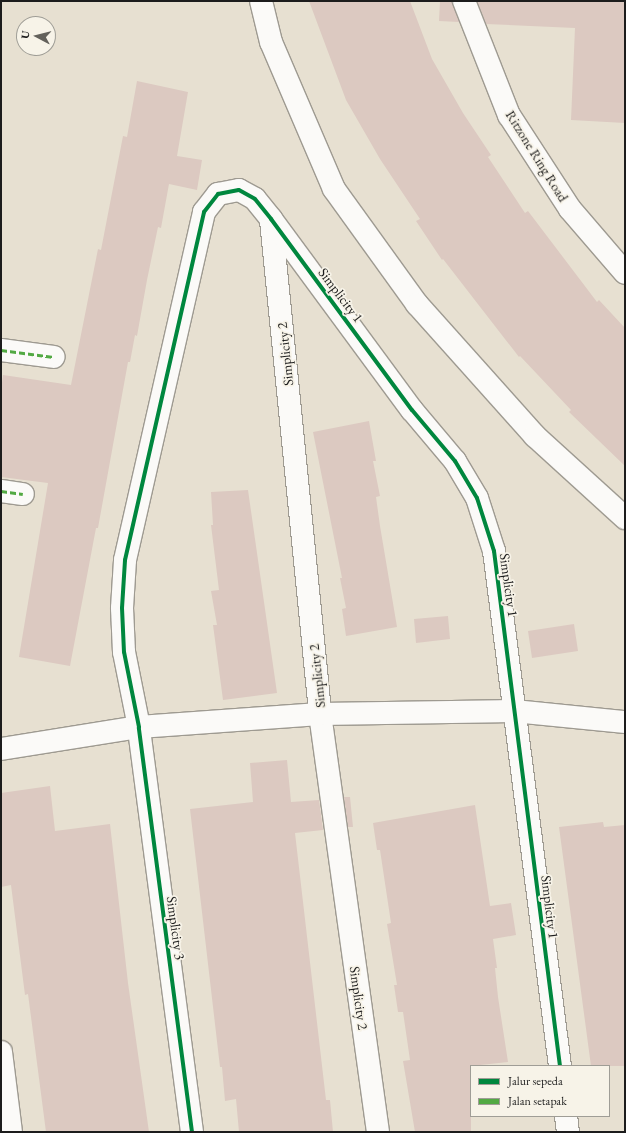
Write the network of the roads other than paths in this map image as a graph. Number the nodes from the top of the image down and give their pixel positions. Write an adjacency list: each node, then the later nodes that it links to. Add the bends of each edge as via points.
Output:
1 (261, 1): 10 (street, via 271,42 334,189 417,304 535,436)
2 (464, 1): 5 (street, Ritzone Ring Road, via 509,115 570,209)
3 (239, 190): 4 (street, Simplicity 1, via 255,199); 14 (street, Simplicity 3, via 218,194 204,212 124,560 124,652)
4 (271, 219): 11 (street, Simplicity 1, via 407,403 455,461 477,498 494,550); 12 (street, Simplicity 2)
5 (625, 273)
6 (1, 350): 7 (street)
7 (54, 357)
8 (1, 491): 9 (street)
9 (23, 494)
10 (625, 518)
11 (514, 711): 12 (street); 13 (street); 17 (street, Simplicity 1)
12 (320, 714): 14 (street); 21 (street, Simplicity 2)
13 (625, 722)
14 (138, 727): 15 (street); 20 (street, Simplicity 3)
15 (1, 749)
16 (1, 1052): 19 (street)
17 (560, 1065)
18 (566, 1117): 22 (street)
19 (11, 1132)
20 (192, 1132)
21 (378, 1132)
22 (568, 1132)

